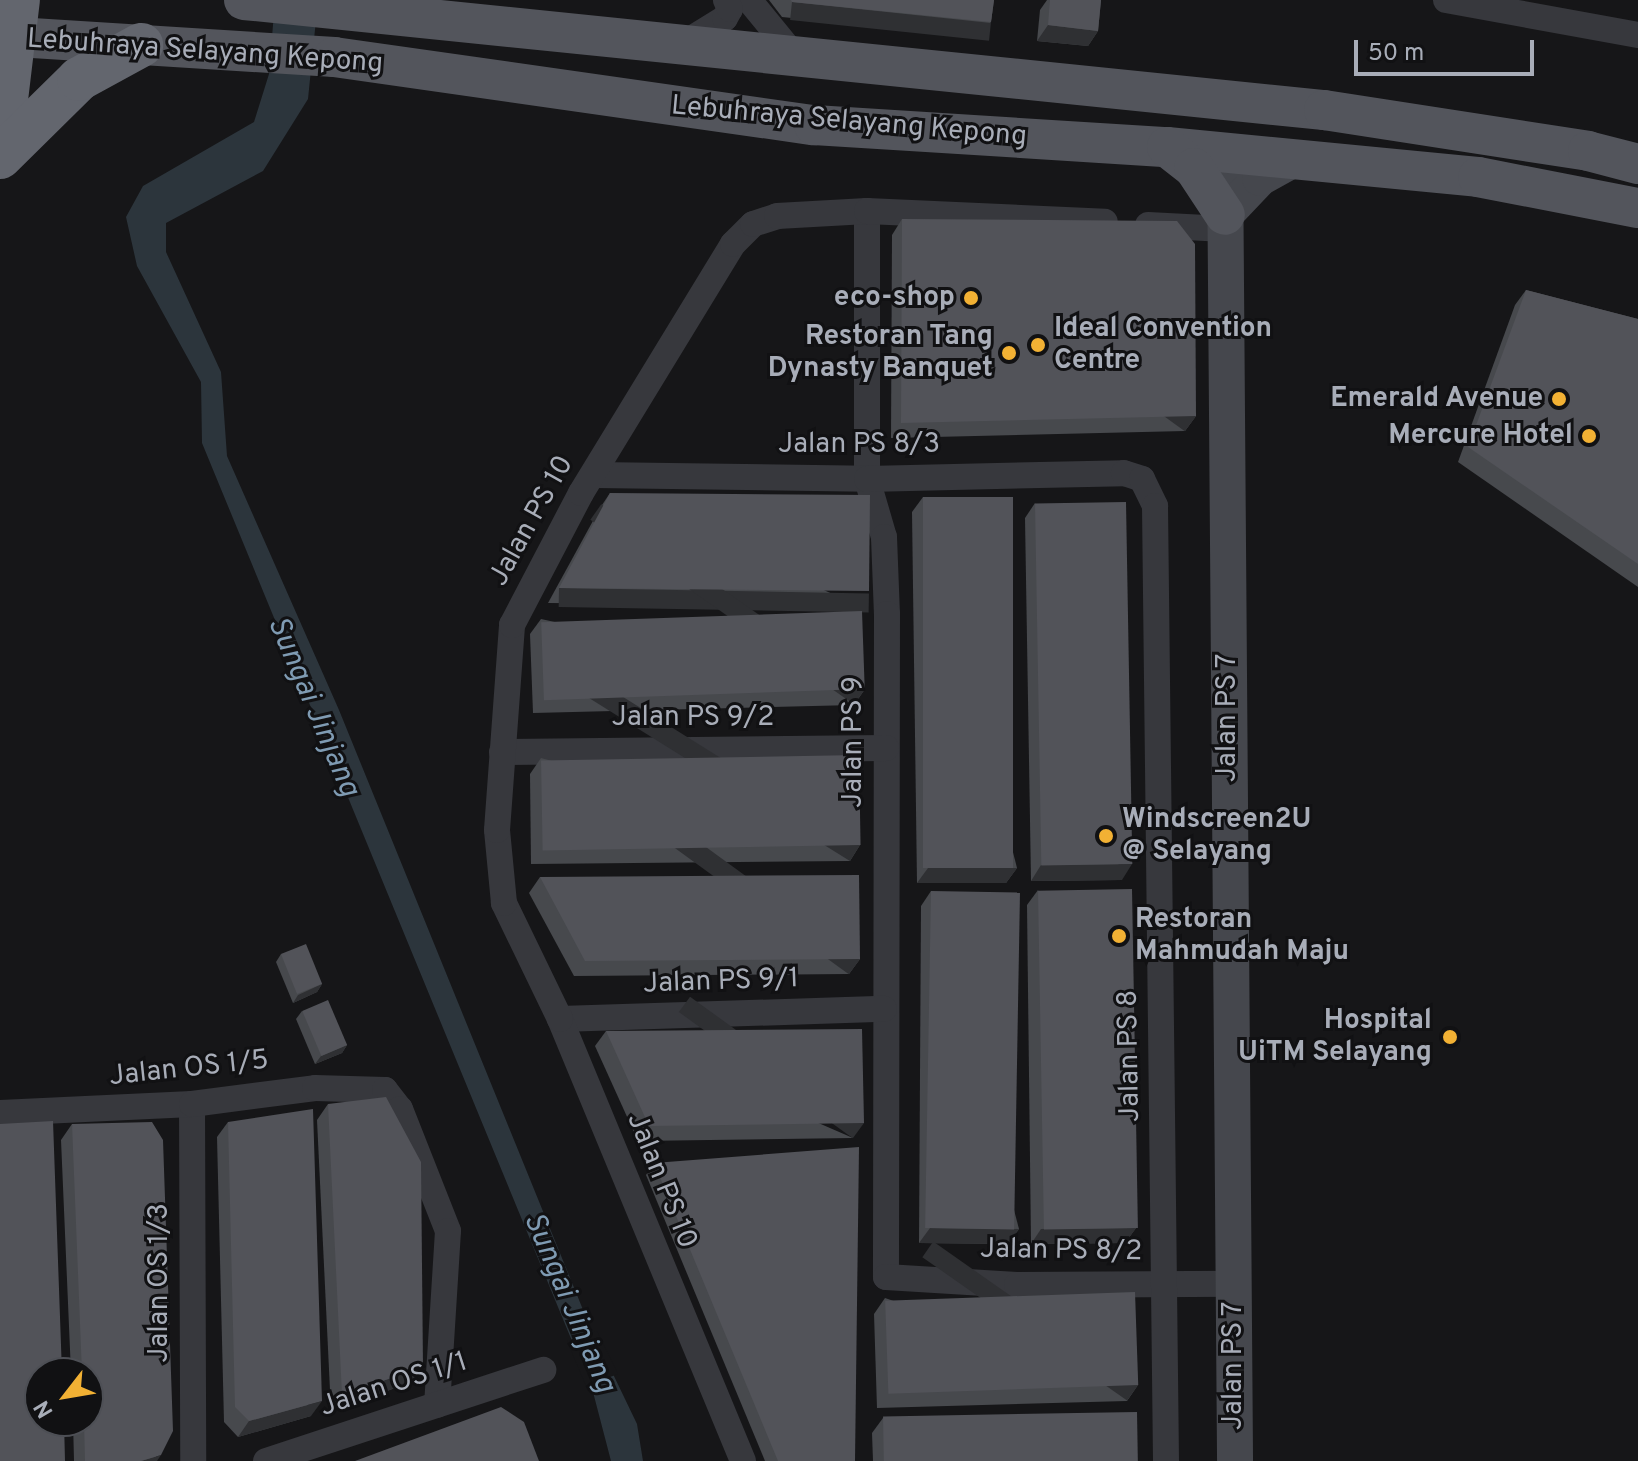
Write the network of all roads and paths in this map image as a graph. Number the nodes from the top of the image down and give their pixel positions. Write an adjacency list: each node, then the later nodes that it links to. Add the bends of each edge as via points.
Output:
1 (244, 0): 8 (main road, Lebuhraya Selayang Kepong)
2 (726, 0): 8 (street, via 730,9 717,26)
3 (749, 0): 9 (street)
4 (1446, 0): 6 (street)
5 (10, 24): 7 (main road, Lebuhraya Selayang Kepong); 12 (highway)
6 (1638, 35)
7 (141, 45): 11 (main road, Lebuhraya Selayang Kepong, via 334,57 744,118); 14 (highway, via 79,79)
8 (675, 47): 9 (main road, Lebuhraya Selayang Kepong)
9 (794, 55): 10 (main road, Lebuhraya Selayang Kepong)
10 (1276, 106): 13 (main road, via 1239,123); 16 (main road, Lebuhraya Selayang Kepong, via 1588,151)
11 (1167, 147): 13 (main road, Lebuhraya Selayang Kepong); 19 (main road, via 1194,168)
12 (0, 150)
13 (1225, 153): 15 (main road, Lebuhraya Selayang Kepong); 19 (street, Jalan PS 7)
14 (0, 157)
15 (1291, 161): 17 (main road, Lebuhraya Selayang Kepong, via 1478,177); 19 (street, via 1260,178)
16 (1638, 164)
17 (1638, 208)
18 (867, 211): 19 (street, Jalan PS 10); 21 (street, Jalan PS 10, via 777,216 753,224 733,244); 22 (street, Jalan PS 9)
19 (1225, 222): 30 (street, Jalan PS 7)
20 (1124, 473): 22 (street, Jalan PS 8/3); 31 (street, Jalan PS 8, via 1142,479 1155,506)
21 (595, 475): 22 (street, Jalan PS 8/3); 24 (street, Jalan PS 10, via 530,584 512,625)
22 (867, 479): 23 (street, Jalan PS 9, via 884,537)
23 (886, 748): 24 (street, Jalan PS 9/2); 25 (street, Jalan PS 9)
24 (502, 752): 26 (street, Jalan PS 10, via 499,882)
25 (884, 1009): 26 (street, Jalan PS 9/1); 29 (street, Jalan PS 9)
26 (560, 1019): 36 (street, Jalan PS 10)
27 (192, 1104): 28 (street, Jalan OS 1/5); 33 (street, Jalan OS 1/5, via 315,1088 385,1090 400,1109 448,1231); 34 (street, Jalan OS 1/3)
28 (0, 1113)
29 (886, 1277): 31 (street, Jalan PS 8/2, via 1017,1285)
30 (1234, 1284): 31 (street, Jalan PS 8/2); 38 (street, Jalan PS 7)
31 (1165, 1285): 37 (street, Jalan PS 8)
32 (543, 1370): 33 (street, Jalan OS 1/1)
33 (437, 1405): 35 (street, Jalan OS 1/1)
34 (193, 1461)
35 (266, 1461)
36 (743, 1461)
37 (1166, 1461)
38 (1235, 1461)

